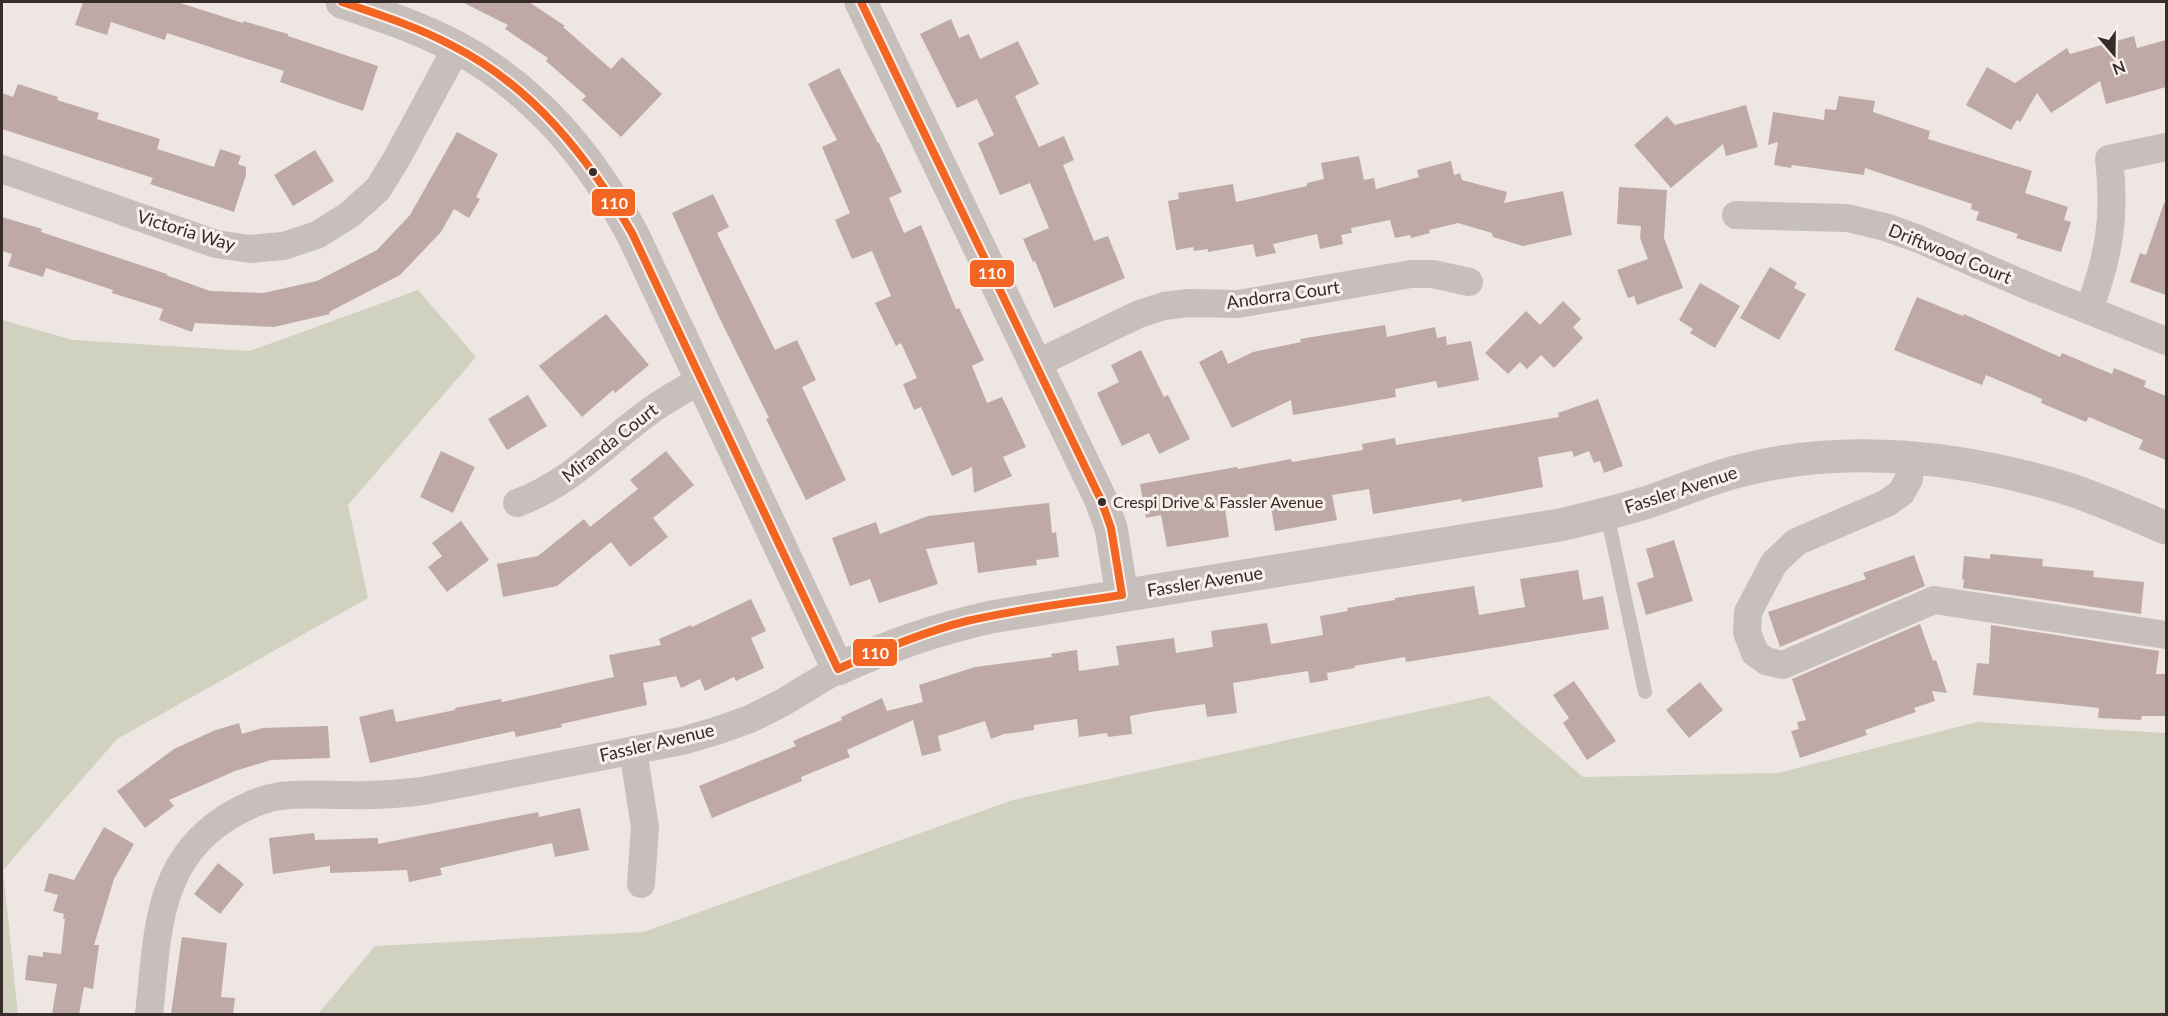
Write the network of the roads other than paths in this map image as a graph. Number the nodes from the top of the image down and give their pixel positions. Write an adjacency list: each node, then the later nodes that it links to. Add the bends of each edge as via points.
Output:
1 (342, 2): 3 (street, via 421,30)
2 (861, 2): 10 (street)
3 (457, 48): 5 (street, Victoria Way, via 378,189 349,215 317,235 283,246 250,249 216,244); 11 (street, via 526,97 582,155 632,233)
4 (2166, 147): 8 (street, via 2109,159 2112,222)
5 (2, 169)
6 (1736, 215): 8 (street, Driftwood Court, via 1847,218 1885,228)
7 (1469, 282): 10 (street, Andorra Court, via 1433,274 1411,274 1238,304 1164,306 1138,314)
8 (2089, 310): 9 (street, Driftwood Court)
9 (2166, 341)
10 (1036, 364): 16 (street, via 1101,500 1111,528)
11 (701, 380): 13 (street, Miranda Court, via 643,416 573,474); 18 (street)
12 (1910, 459): 14 (street, Fassler Avenue, via 1792,460 1743,470); 15 (street, Fassler Avenue, via 1981,467 2056,485); 17 (street, via 1909,478 1901,494 1796,543 1774,563 1748,612 1747,632 1755,653 1766,661 1783,665 1934,600)
13 (517, 503)
14 (1607, 514): 16 (street, Fassler Avenue, via 1560,525); 19 (lane)
15 (2166, 528)
16 (1122, 595): 18 (street, Fassler Avenue, via 947,626)
17 (2166, 635)
18 (838, 669): 20 (street, Fassler Avenue, via 750,719 682,741)
19 (1645, 692)
20 (633, 750): 21 (street, via 645,827); 22 (street, Fassler Avenue, via 423,790 386,795 279,796 243,807 214,825 187,852 170,882 160,918)
21 (641, 884)
22 (149, 1014)

